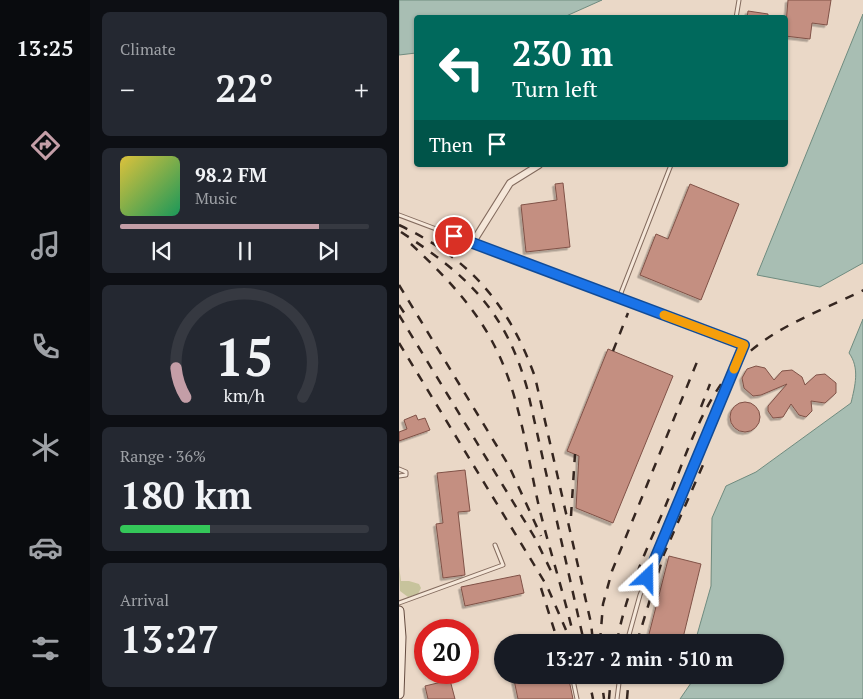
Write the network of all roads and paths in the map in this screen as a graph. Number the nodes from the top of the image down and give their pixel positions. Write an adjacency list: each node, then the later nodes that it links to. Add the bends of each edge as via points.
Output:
1 (739, 0): 2 (lane)
2 (737, 15)
3 (536, 167): 6 (street, via 510,183)
4 (670, 167): 7 (lane)
5 (399, 215): 6 (lane)
6 (473, 242): 7 (lane)
7 (619, 298): 13 (lane, via 744,345 640,594)
8 (399, 469): 9 (lane, via 407,472)
9 (399, 476)
10 (495, 545): 11 (lane, via 503,565)
11 (399, 602)
12 (399, 611): 14 (main road)
13 (629, 634)
14 (400, 675): 17 (main road)
15 (574, 684): 18 (lane)
16 (619, 684): 19 (lane)
17 (399, 694)
18 (577, 699)
19 (617, 699)

